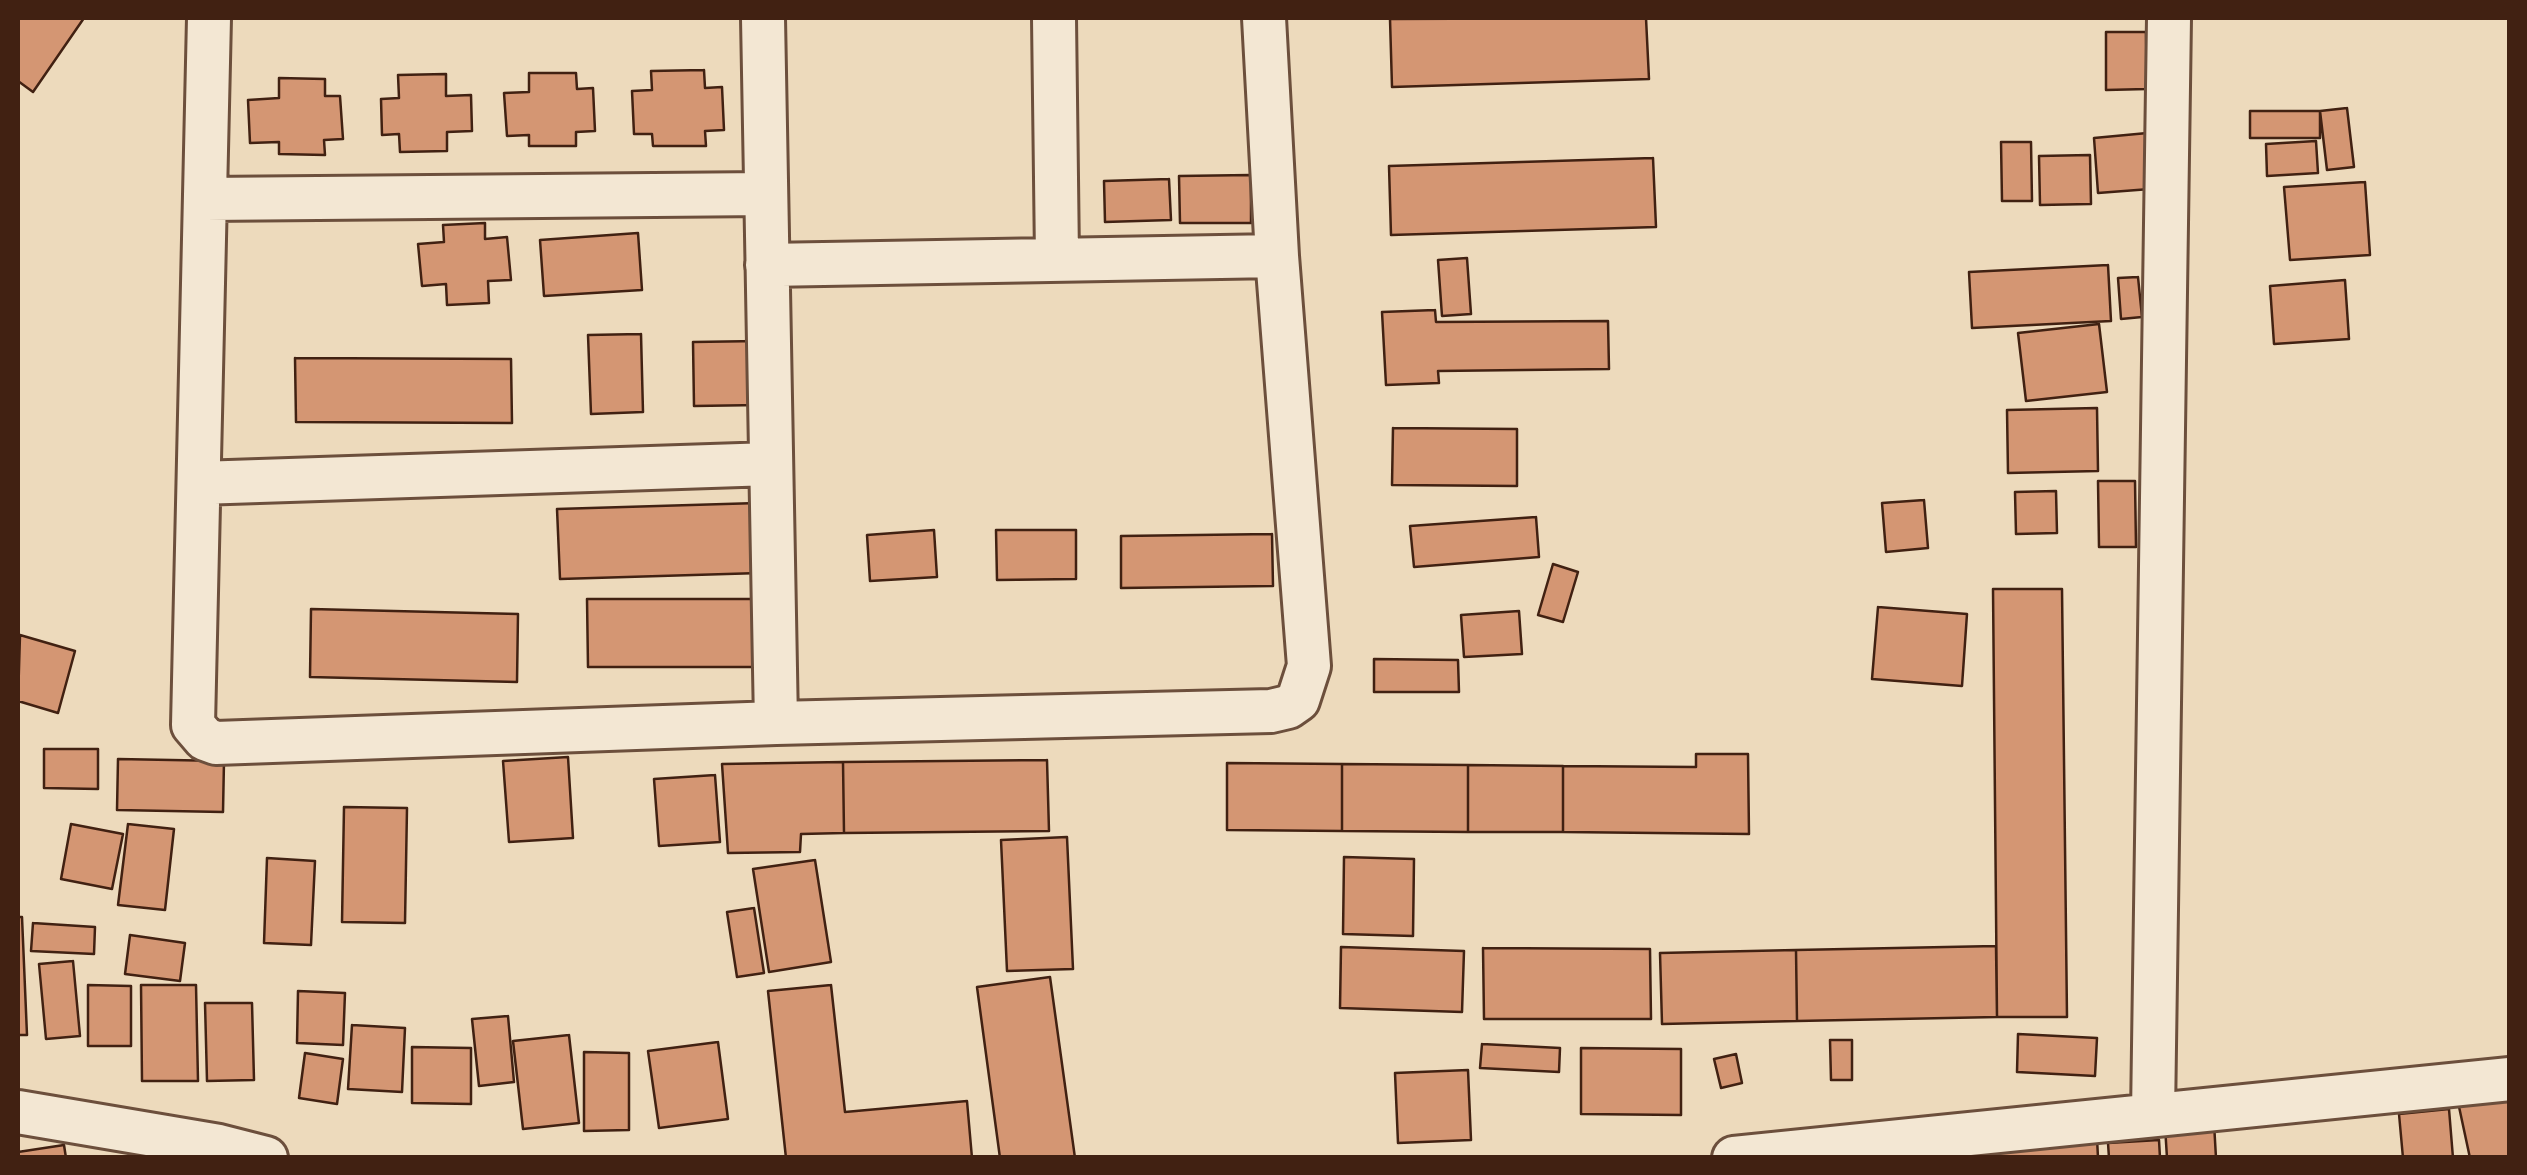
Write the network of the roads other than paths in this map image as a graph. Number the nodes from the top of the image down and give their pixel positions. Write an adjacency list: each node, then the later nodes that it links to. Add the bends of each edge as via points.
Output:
1 (209, 18): 7 (street)
2 (762, 18): 6 (street)
3 (1054, 18): 9 (street)
4 (1264, 18): 8 (street)
5 (2169, 18): 16 (street)
6 (766, 194): 7 (street); 10 (street)
7 (206, 199): 12 (street)
8 (1277, 256): 9 (street); 13 (street, via 1309,666 1298,700 1271,711)
9 (1057, 258): 10 (street)
10 (767, 265): 11 (street)
11 (771, 464): 12 (street); 13 (street)
12 (199, 483): 13 (street, via 193,725 205,739)
13 (776, 723)
14 (2510, 1079): 16 (street)
15 (18, 1112): 18 (street)
16 (2153, 1114): 17 (street)
17 (1968, 1145): 19 (street)
18 (266, 1158)
19 (1734, 1158)

